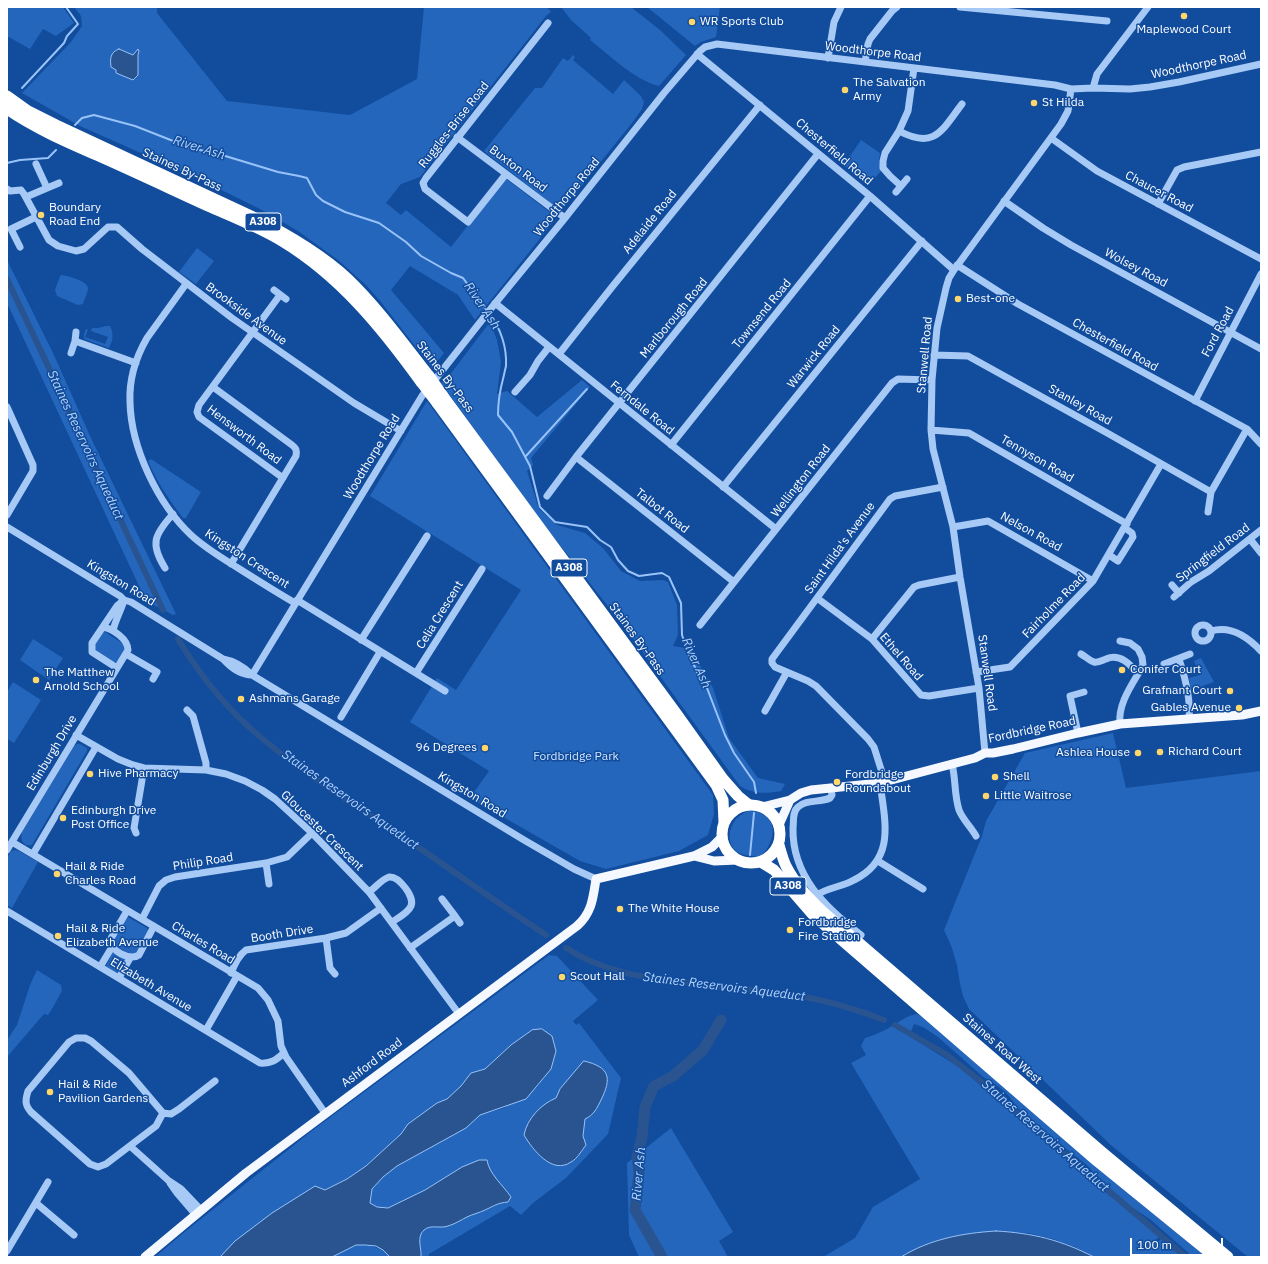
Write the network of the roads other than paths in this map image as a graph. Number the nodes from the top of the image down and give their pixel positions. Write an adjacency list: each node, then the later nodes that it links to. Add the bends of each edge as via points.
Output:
1 (841, 7): 8 (street, via 834,22)
2 (898, 7): 9 (street, via 870,39)
3 (960, 7): 5 (street)
4 (1148, 7): 12 (street, via 1097,74)
5 (1102, 19)
6 (548, 23): 19 (street, Ruggles-Brise Road)
7 (697, 54): 8 (street, Woodthorpe Road, via 705,47 717,44); 16 (street, Chesterfield Road); 34 (street, Woodthorpe Road)
8 (828, 58): 9 (street, Woodthorpe Road)
9 (865, 62): 11 (street, Woodthorpe Road)
10 (1261, 64): 12 (street, Woodthorpe Road, via 1155,86 1130,89)
11 (914, 68): 13 (street, Woodthorpe Road); 18 (street, via 908,111)
12 (1093, 88): 13 (street)
13 (1072, 89): 20 (street, Stanwell Road, via 1066,116)
14 (7, 96): 53 (highway, Staines By-Pass / A308, via 28,111 61,128 251,216 304,245 347,278 372,304)
15 (962, 104): 18 (street, via 942,130 932,137 920,139)
16 (760, 105): 22 (street, Chesterfield Road); 50 (street, Adelaide Road)
17 (7, 109): 53 (highway, Staines By-Pass / A308, via 75,146 282,241 349,293)
18 (899, 130): 25 (street, via 885,153 883,168 899,189)
19 (457, 137): 24 (street, Buxton Road); 24 (street, Ruggles-Brise Road, via 423,184 425,189 468,222)
20 (1051, 138): 31 (street, Stanwell Road); 32 (street, Chaucer Road, via 1097,171)
21 (1261, 152): 32 (street, via 1177,170)
22 (818, 154): 29 (street, Chesterfield Road); 59 (street, Marlborough Road)
23 (36, 164): 27 (street)
24 (506, 174): 34 (street, Buxton Road)
25 (907, 179)
26 (59, 183): 27 (street)
27 (47, 188): 30 (street)
28 (7, 189): 30 (street, via 21,190)
29 (870, 196): 35 (street, Chesterfield Road); 65 (street, Townsend Road)
30 (26, 197): 33 (street)
31 (1004, 201): 38 (street, Stanwell Road); 45 (street, Wolsey Road, via 1071,245)
32 (1158, 204): 37 (street, Chaucer Road)
33 (36, 217): 36 (street, via 11,229); 40 (street, Brookside Avenue, via 49,240 58,246 76,251 84,249 108,227 117,227)
34 (565, 218): 42 (street, Woodthorpe Road)
35 (922, 241): 38 (street, Chesterfield Road); 69 (street, Warwick Road)
36 (20, 247)
37 (1261, 259)
38 (955, 267): 51 (street, Stanwell Road, via 949,278 941,308); 58 (street, Chesterfield Road)
39 (1261, 274): 45 (street, Ford Road)
40 (186, 284): 44 (street, Brookside Avenue); 52 (street, Kingston Crescent, via 147,338)
41 (274, 290): 44 (street, Hensworth Road, via 283,297)
42 (495, 303): 47 (street, Ferndale Road); 63 (street, Woodthorpe Road, via 422,396)
43 (76, 332): 46 (street)
44 (252, 332): 55 (street, Hensworth Road); 63 (street, Brookside Avenue, via 354,403)
45 (1231, 332): 48 (street, Wolsey Road); 58 (street, Ford Road)
46 (75, 341): 49 (street); 52 (street)
47 (549, 347): 50 (street, Ferndale Road); 56 (street)
48 (1261, 349)
49 (71, 353)
50 (559, 354): 59 (street, Ferndale Road)
51 (934, 355): 54 (street, Stanwell Road); 67 (street, Stanley Road, via 968,356)
52 (136, 363): 74 (street, Kingston Crescent, via 130,402 137,443 148,471)
53 (425, 379): 57 (highway, Staines By-Pass / A308, bridge)
54 (932, 380): 61 (street, Stanwell Road); 79 (street, Wellington Road, via 898,379 892,383)
55 (213, 387): 68 (street, Hensworth Road, via 295,448 296,456); 68 (street, Hensworth Road, via 197,409 199,417)
56 (515, 392)
57 (440, 399): 135 (highway, Staines By-Pass / A308, via 676,713 722,779); 137 (highway, Staines By-Pass / A308, via 716,785 722,800)
58 (1195, 401): 62 (street, Chesterfield Road)
59 (619, 404): 65 (street, Ferndale Road); 66 (street, Marlborough Road)
60 (7, 407): 75 (street, via 33,465 33,471)
61 (931, 430): 70 (street, Stanwell Road); 76 (street, Tennyson Road, via 969,432)
62 (1247, 430): 64 (street, Chesterfield Road); 71 (street)
63 (401, 431): 94 (street, Woodthorpe Road)
64 (1261, 444)
65 (671, 445): 69 (street, Ferndale Road)
66 (576, 457): 72 (street, Marlborough Road); 90 (street, Talbot Road)
67 (1161, 464): 71 (street, Stanley Road); 76 (street, Fairholme Road)
68 (283, 478): 85 (street, Hensworth Road)
69 (723, 487): 79 (street, Ferndale Road)
70 (943, 487): 78 (street, Stanwell Road); 92 (street, Saint Hilda's Avenue, via 890,498)
71 (1211, 492): 73 (street)
72 (546, 496)
73 (1208, 512)
74 (173, 514): 85 (street, Kingston Crescent, via 197,540); 86 (street, via 156,539 157,555)
75 (7, 515)
76 (1126, 526): 84 (street, Fairholme Road); 84 (street, via 1133,537 1118,561)
77 (7, 527): 93 (street, Kingston Road)
78 (953, 527): 88 (street, Stanwell Road); 89 (street, Nelson Road, via 988,521)
79 (776, 529): 90 (street, Wellington Road)
80 (1261, 530): 82 (street, Springfield Road)
81 (426, 536): 100 (street)
82 (1250, 540): 83 (street); 91 (street, Springfield Road, via 1177,595)
83 (1261, 553)
84 (1109, 555): 89 (street, Fairholme Road)
85 (231, 564): 94 (street, Kingston Crescent)
86 (165, 568)
87 (482, 569): 112 (street, Celia Crescent)
88 (960, 577): 99 (street, via 914,588); 111 (street, Stanwell Road)
89 (1094, 581): 111 (street, Fairholme Road, via 1010,667)
90 (734, 582): 95 (street, Wellington Road)
91 (1172, 585)
92 (817, 598): 99 (street, Ethel Road); 110 (street, Saint Hilda's Avenue, via 772,659 775,667)
93 (124, 600): 96 (street); 98 (street); 114 (street, Kingston Road)
94 (296, 602): 100 (street); 114 (street, Woodthorpe Road)
95 (700, 625)
96 (103, 627): 98 (street); 109 (street, via 92,643 92,652)
97 (1211, 630): 102 (street, via 1230,629 1250,640)
98 (113, 631): 104 (street, via 128,646)
99 (872, 639): 116 (street, Ethel Road, via 921,695)
100 (361, 640): 103 (street)
101 (1120, 641): 113 (street, via 1130,643 1142,657 1143,665)
102 (1261, 651)
103 (380, 652): 112 (street); 122 (street)
104 (126, 654): 109 (street); 115 (street, via 157,672)
105 (1081, 654): 113 (street, via 1094,662 1110,657 1121,658)
106 (1190, 654): 107 (street)
107 (1179, 659): 108 (street); 123 (street, via 1184,672)
108 (1164, 664)
109 (117, 668): 126 (street, Edinburgh Drive)
110 (786, 672): 120 (street); 132 (street, via 808,680 816,686 868,739 874,747)
111 (976, 672): 116 (street, Stanwell Road)
112 (416, 674): 117 (street)
113 (1138, 674): 124 (street, via 1125,697)
114 (252, 675): 152 (street, Kingston Road, via 518,836)
115 (153, 679)
116 (979, 688): 128 (street, Stanwell Road)
117 (445, 690)
118 (1084, 692): 125 (street, via 1067,696)
119 (187, 710): 131 (street, via 193,716)
120 (765, 710)
121 (1261, 711): 123 (main road, Fordbridge Road, via 1242,715)
122 (341, 717)
123 (1189, 718): 124 (main road, Fordbridge Road)
124 (1120, 724): 125 (main road, Fordbridge Road)
125 (1078, 733): 128 (main road, Fordbridge Road)
126 (76, 735): 127 (street, Gloucester Crescent); 143 (street, Edinburgh Drive)
127 (96, 747): 130 (street, Gloucester Crescent, via 118,759); 146 (street)
128 (985, 753): 129 (main road, Fordbridge Road)
129 (952, 764): 132 (main road, Fordbridge Road); 141 (street, via 955,776 954,789 960,811)
130 (144, 768): 131 (street, Gloucester Crescent); 139 (street, via 134,828)
131 (206, 770): 140 (street, Gloucester Crescent, via 226,774 262,790)
132 (882, 782): 133 (main road, Fordbridge Road); 149 (street, via 885,842)
133 (831, 788): 134 (main road, Fordbridge Road, via 811,790); 156 (street, via 830,798 803,804 797,807 794,814 794,844 802,871)
134 (790, 800): 136 (main road, Fordbridge Road); 138 (main road)
135 (749, 805): 136 (highway); 137 (highway, via 737,808)
136 (762, 807): 138 (highway, via 771,812)
137 (724, 823): 142 (highway)
138 (779, 825): 144 (highway, via 781,832)
139 (136, 833)
140 (312, 833): 151 (street, Philip Road, via 287,857); 155 (street, Gloucester Crescent)
141 (975, 833)
142 (722, 837): 147 (main road, via 712,847); 148 (highway, via 729,853)
143 (12, 842): 145 (street, Edinburgh Drive); 146 (street, Charles Road)
144 (778, 845): 150 (highway, via 770,856); 189 (highway, Staines Road West / A308, via 791,875 823,912)
145 (7, 850)
146 (33, 854): 160 (street, Charles Road)
147 (694, 856): 148 (main road, via 714,861); 152 (main road)
148 (738, 860): 150 (highway, via 748,863)
149 (878, 861): 154 (street); 156 (street, via 868,872 853,881)
150 (761, 862): 188 (highway, Staines Road West / A308, via 774,870 813,915 830,930 1097,1161)
151 (266, 863): 153 (street); 162 (street, Philip Road, via 166,880 159,886)
152 (596, 879): 175 (main road, Ashford Road, via 590,909 585,918)
153 (269, 884)
154 (923, 889)
155 (369, 892): 158 (street, Gloucester Crescent); 163 (street, via 389,877 398,880 412,897 409,910)
156 (817, 895): 166 (street)
157 (442, 899): 161 (street)
158 (381, 908): 163 (street, Gloucester Crescent); 167 (street, Booth Drive, via 346,933)
159 (7, 911): 171 (street, Elizabeth Avenue)
160 (127, 911): 162 (street, Charles Road); 168 (street, via 112,936)
161 (455, 916): 164 (street); 169 (street)
162 (142, 919): 165 (street, Charles Road)
163 (392, 922): 169 (street, Gloucester Crescent)
164 (460, 923)
165 (154, 926): 170 (street, via 139,955); 172 (street, Charles Road)
166 (861, 935)
167 (326, 938): 172 (street, Booth Drive, via 246,950 241,954); 173 (street, Booth Drive, via 330,968)
168 (112, 947): 170 (street); 171 (street)
169 (410, 948): 175 (street, Gloucester Crescent)
170 (130, 958): 174 (street)
171 (100, 967): 174 (street, Elizabeth Avenue)
172 (234, 974): 176 (street, Booth Drive); 177 (street, Charles Road, via 258,988 268,1000 278,1021)
173 (335, 974)
174 (119, 978): 176 (street, Elizabeth Avenue)
175 (459, 1014): 180 (main road, Ashford Road)
176 (206, 1030): 177 (street, Elizabeth Avenue, via 260,1063 267,1064)
177 (284, 1053): 180 (street, Charles Road)
178 (210, 1082): 179 (street, via 179,1109 171,1114)
179 (163, 1113): 181 (street, via 156,1126); 181 (street, via 129,1073 91,1041 76,1038 69,1042 28,1091 26,1106 90,1164 98,1167 106,1164)
180 (325, 1114): 184 (main road, Ashford Road)
181 (130, 1146): 184 (street, via 169,1181 182,1189)
182 (48, 1182): 183 (street)
183 (36, 1203): 185 (street); 186 (street)
184 (198, 1212): 187 (main road, Ashford Road)
185 (74, 1235)
186 (7, 1251)
187 (144, 1257)
188 (1215, 1257)
189 (1228, 1257)

